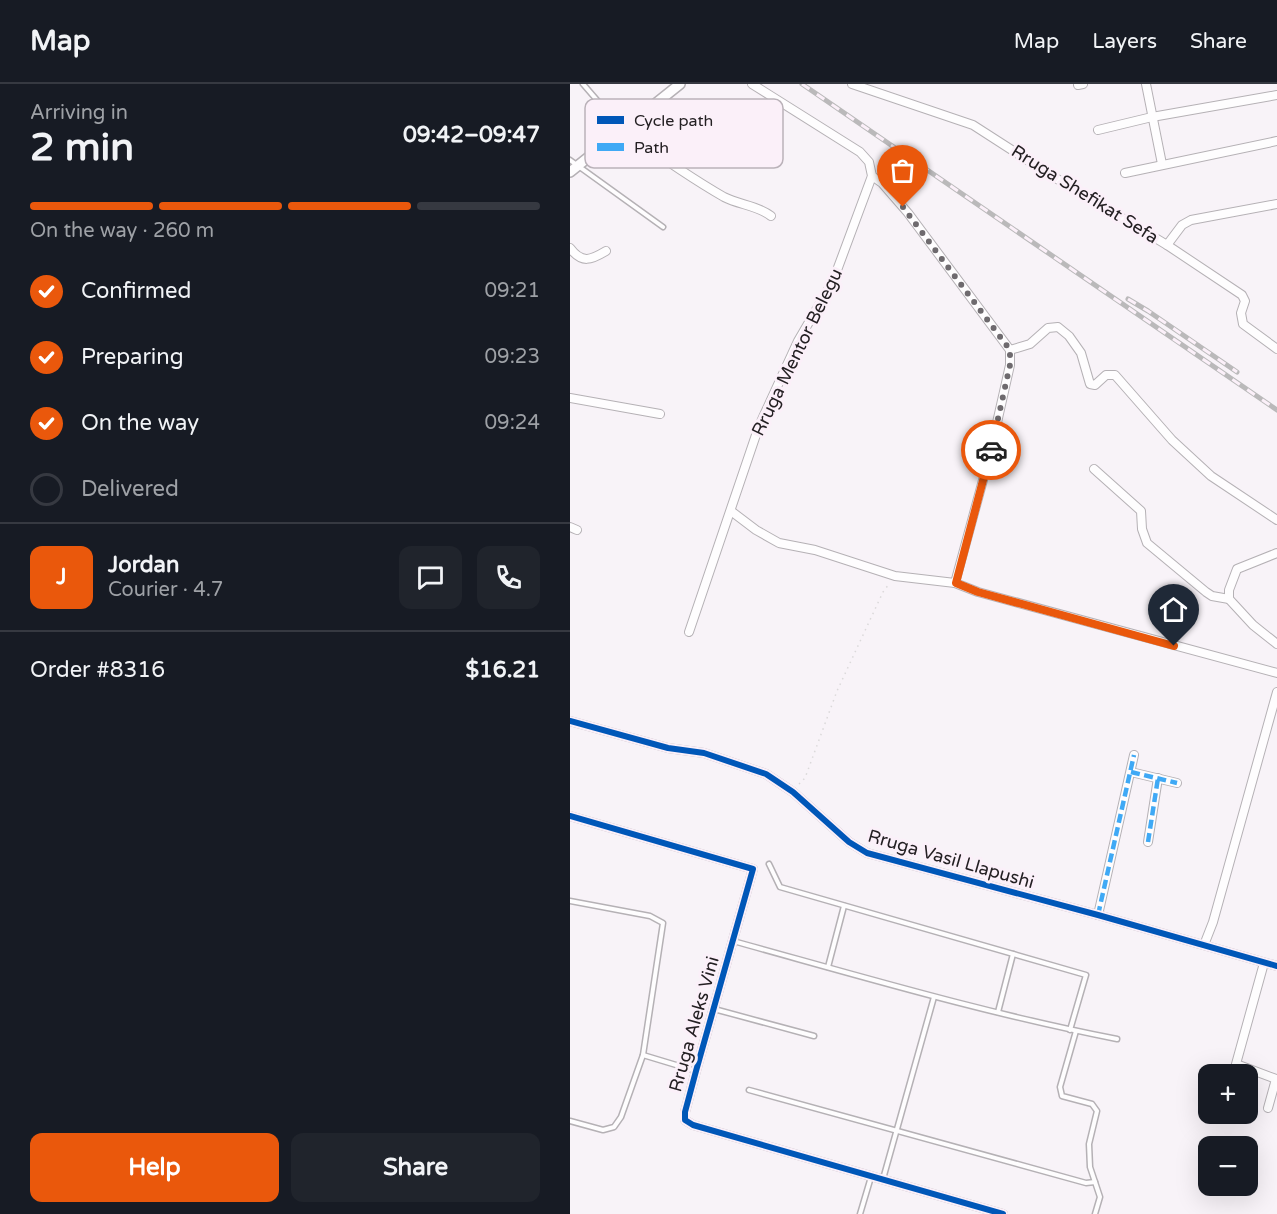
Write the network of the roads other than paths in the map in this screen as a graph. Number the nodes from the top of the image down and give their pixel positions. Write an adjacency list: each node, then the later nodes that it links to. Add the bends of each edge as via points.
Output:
1 (583, 84): 7 (lane)
2 (680, 84): 8 (street)
3 (752, 84): 9 (street)
4 (852, 84): 23 (street, Rruga Shefikat Sefa, via 973,125)
5 (1146, 84): 11 (street)
6 (1277, 95): 11 (street)
7 (596, 99)
8 (661, 99)
9 (776, 99)
10 (783, 104): 19 (street, via 860,152 869,162)
11 (1152, 117): 12 (street); 15 (street)
12 (1098, 130)
13 (1277, 141): 15 (street)
14 (585, 157): 16 (street)
15 (1162, 164): 18 (street)
16 (572, 166): 22 (lane)
17 (681, 168): 21 (street, via 723,196)
18 (1125, 172)
19 (872, 176): 27 (street, via 908,213); 31 (street, Rruga Mentor Belegu, via 833,280 768,404)
20 (1277, 204): 23 (street, via 1191,220 1182,225)
21 (771, 216)
22 (663, 227)
23 (1167, 245): 26 (street, Rruga Shefikat Sefa, via 1242,295 1243,324)
24 (570, 249): 25 (street, via 585,260)
25 (606, 251)
26 (1277, 349)
27 (1010, 350): 32 (street, via 1030,344 1048,328 1061,329 1081,353 1090,384 1095,385 1106,375 1115,375 1198,465); 34 (street, via 989,458)
28 (570, 398): 29 (street)
29 (660, 414)
30 (1094, 469): 35 (street, via 1141,511 1147,543 1206,592)
31 (731, 511): 34 (street, via 779,543 815,550 895,576); 36 (street, Rruga Mentor Belegu)
32 (1277, 519)
33 (1277, 553): 35 (street, via 1237,569)
34 (956, 583): 38 (street)
35 (1229, 599): 37 (street)
36 (688, 632)
37 (1277, 645)
38 (1277, 673)
39 (1277, 692): 52 (street)
40 (570, 721): 50 (street, Rruga Vasil Llapushi, via 668,748 704,753 766,774 867,853)
41 (1134, 755): 42 (street)
42 (1131, 772): 43 (street); 50 (street)
43 (1158, 778): 44 (street); 46 (street)
44 (1177, 783)
45 (570, 816): 51 (street, Rruga Aleks Vini, via 753,869)
46 (1148, 842)
47 (769, 864): 49 (lane, via 780,887)
48 (570, 901): 64 (lane, via 650,916 663,923)
49 (844, 906): 53 (lane); 56 (lane)
50 (1098, 915): 52 (street, Rruga Vasil Llapushi)
51 (732, 941): 56 (lane); 58 (street, Rruga Aleks Vini)
52 (1204, 945): 54 (street, Rruga Vasil Llapushi)
53 (1013, 954): 59 (lane); 60 (lane, via 1086,975)
54 (1264, 963): 55 (street, Rruga Vasil Llapushi); 67 (street, via 1236,1064 1276,1079)
55 (1277, 966)
56 (828, 967): 57 (lane)
57 (934, 997): 59 (lane); 69 (lane)
58 (713, 1009): 62 (lane); 65 (street, Rruga Aleks Vini)
59 (998, 1012): 60 (lane)
60 (1070, 1030): 61 (lane)
61 (1076, 1031): 63 (lane); 72 (lane, via 1060,1087 1062,1095 1092,1104 1097,1111 1089,1144)
62 (814, 1036)
63 (1117, 1040)
64 (643, 1055): 65 (lane); 68 (lane, via 621,1118 614,1127 603,1130)
65 (696, 1071): 70 (street, Rruga Aleks Vini, via 685,1112 685,1120 693,1125)
66 (749, 1090): 69 (lane)
67 (1268, 1108)
68 (570, 1121)
69 (896, 1131): 71 (lane); 72 (lane, via 1086,1183)
70 (871, 1176): 71 (street, Rruga Aleks Vini); 73 (lane)
71 (883, 1179): 74 (street, Rruga Aleks Vini)
72 (1095, 1182): 75 (lane, via 1100,1197)
73 (860, 1214)
74 (1003, 1214)
75 (1095, 1214)

